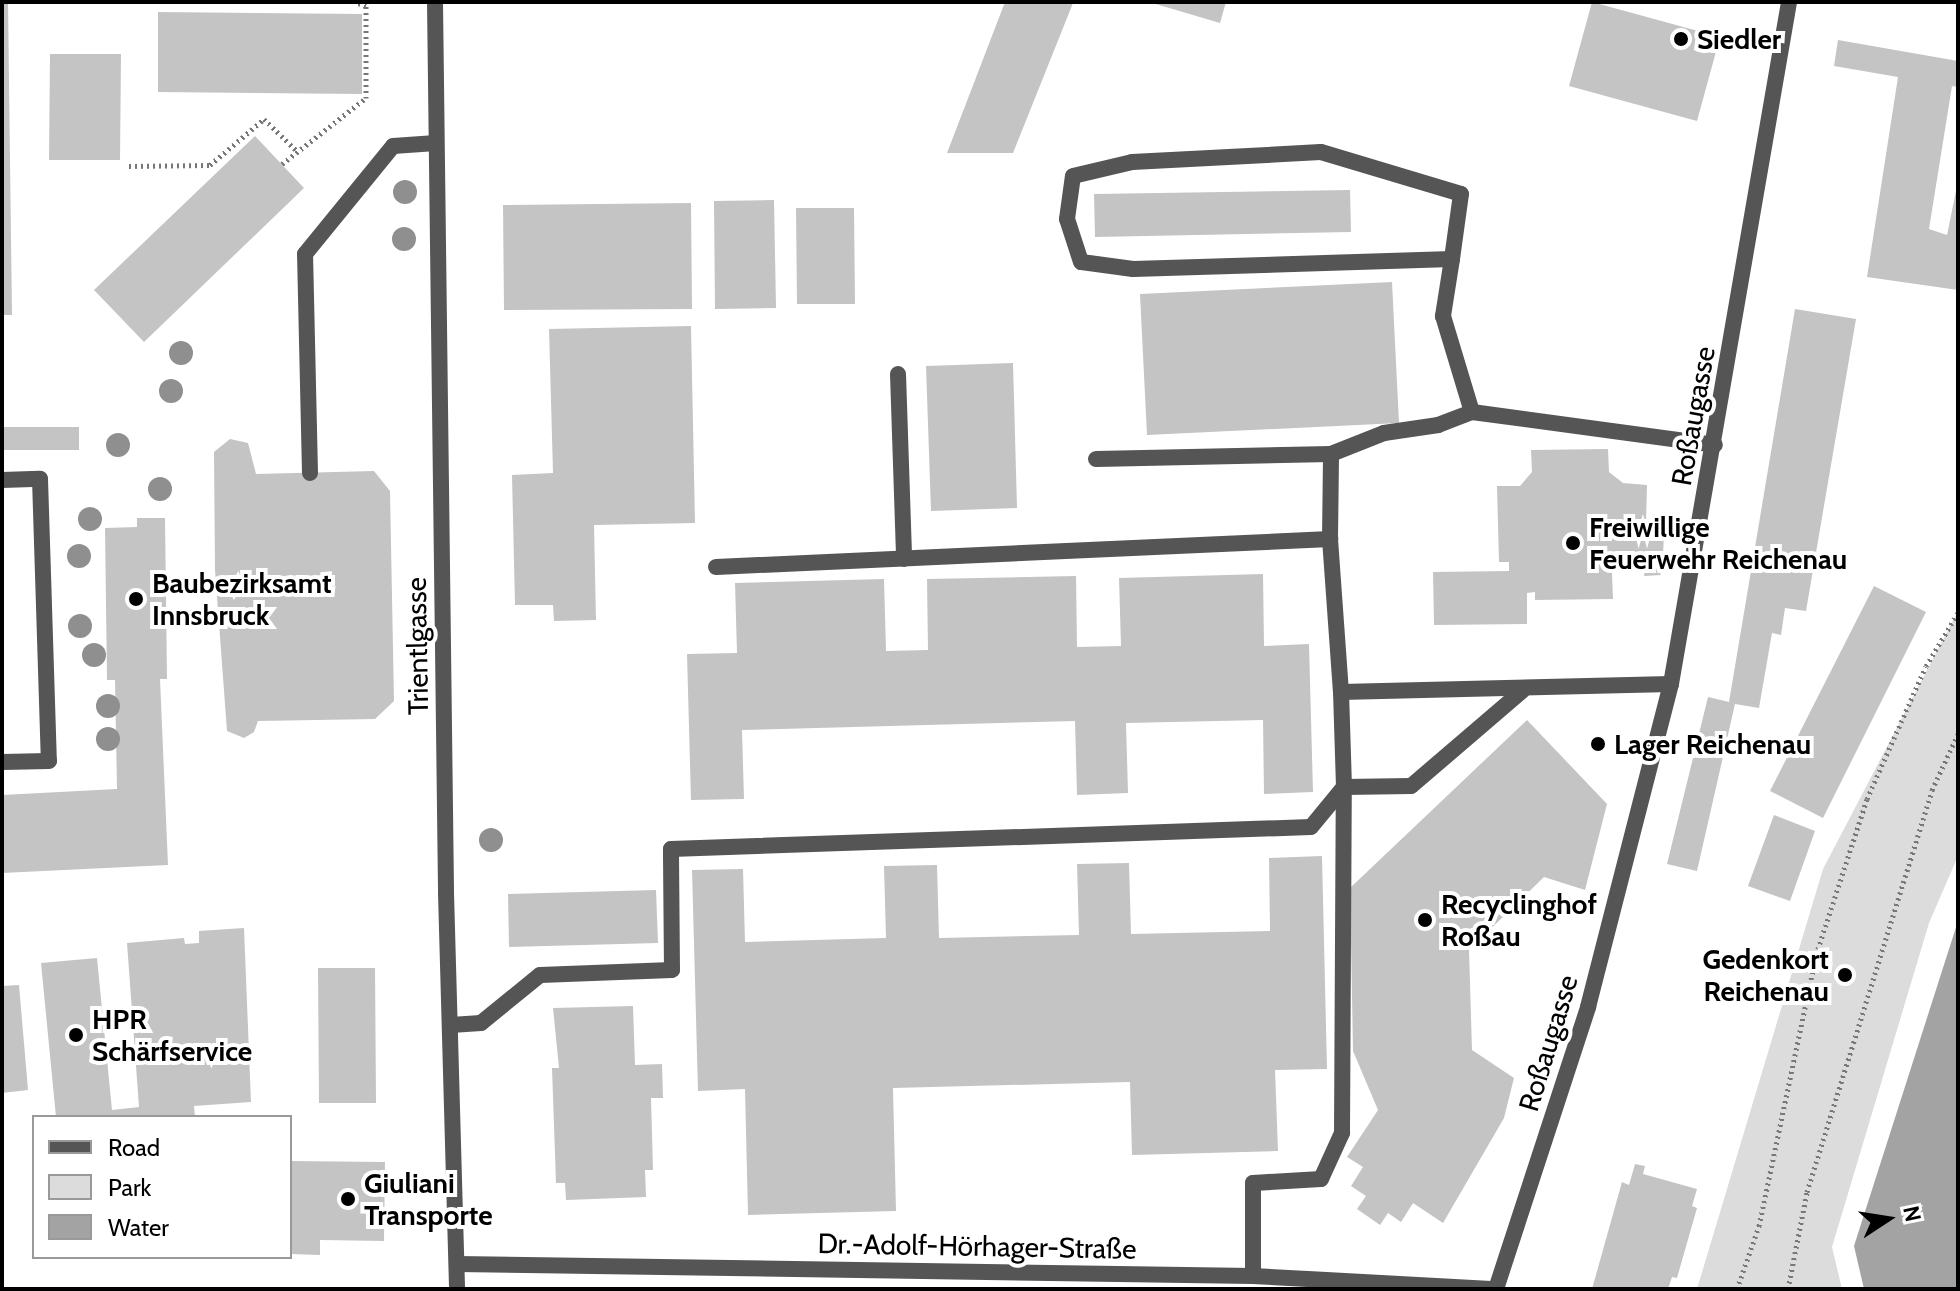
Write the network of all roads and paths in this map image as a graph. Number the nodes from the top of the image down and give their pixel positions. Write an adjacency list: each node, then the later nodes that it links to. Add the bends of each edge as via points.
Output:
1 (356, 2): 5 (path, via 366,6 366,98)
2 (435, 2): 4 (street, Trientlgasse)
3 (1788, 4): 11 (street, Roßaugasse)
4 (436, 143): 14 (street, via 393,146 305,254); 26 (street, Trientlgasse)
5 (297, 151): 6 (path); 7 (path, via 264,119 210,165)
6 (282, 164)
7 (129, 166)
8 (1452, 259): 8 (street, via 1461,194 1321,152 1132,162 1073,176 1067,219 1081,262 1133,269); 10 (street, via 1443,316)
9 (898, 374): 17 (street)
10 (1472, 412): 11 (street); 12 (street, via 1438,425 1384,433)
11 (1715, 445): 20 (street, Roßaugasse)
12 (1331, 454): 13 (street); 16 (street)
13 (1096, 459)
14 (310, 473)
15 (2, 480): 24 (street, via 40,479 49,761)
16 (1330, 539): 17 (street); 22 (street)
17 (904, 559): 18 (street)
18 (716, 567)
19 (1958, 613): 31 (path, via 1926,666 1867,799 1816,955 1759,1226)
20 (1671, 684): 21 (street); 30 (street, Roßaugasse, via 1588,1007)
21 (1522, 691): 22 (street); 25 (street, via 1411,786)
22 (1341, 692): 25 (street)
23 (1958, 734): 32 (path, via 1932,790 1807,1192)
24 (2, 762)
25 (1344, 787): 26 (street, via 1311,827 671,849 672,970 540,975 481,1023); 28 (street, via 1342,1133 1321,1179 1253,1183)
26 (451, 1025): 27 (street, Trientlgasse)
27 (457, 1264): 28 (street, Dr.-Adolf-Hörhager-Straße); 29 (street, Trientlgasse)
28 (1253, 1276): 30 (street, Dr.-Adolf-Hörhager-Straße)
29 (457, 1289)
30 (1496, 1289)
31 (1737, 1289)
32 (1788, 1289)

